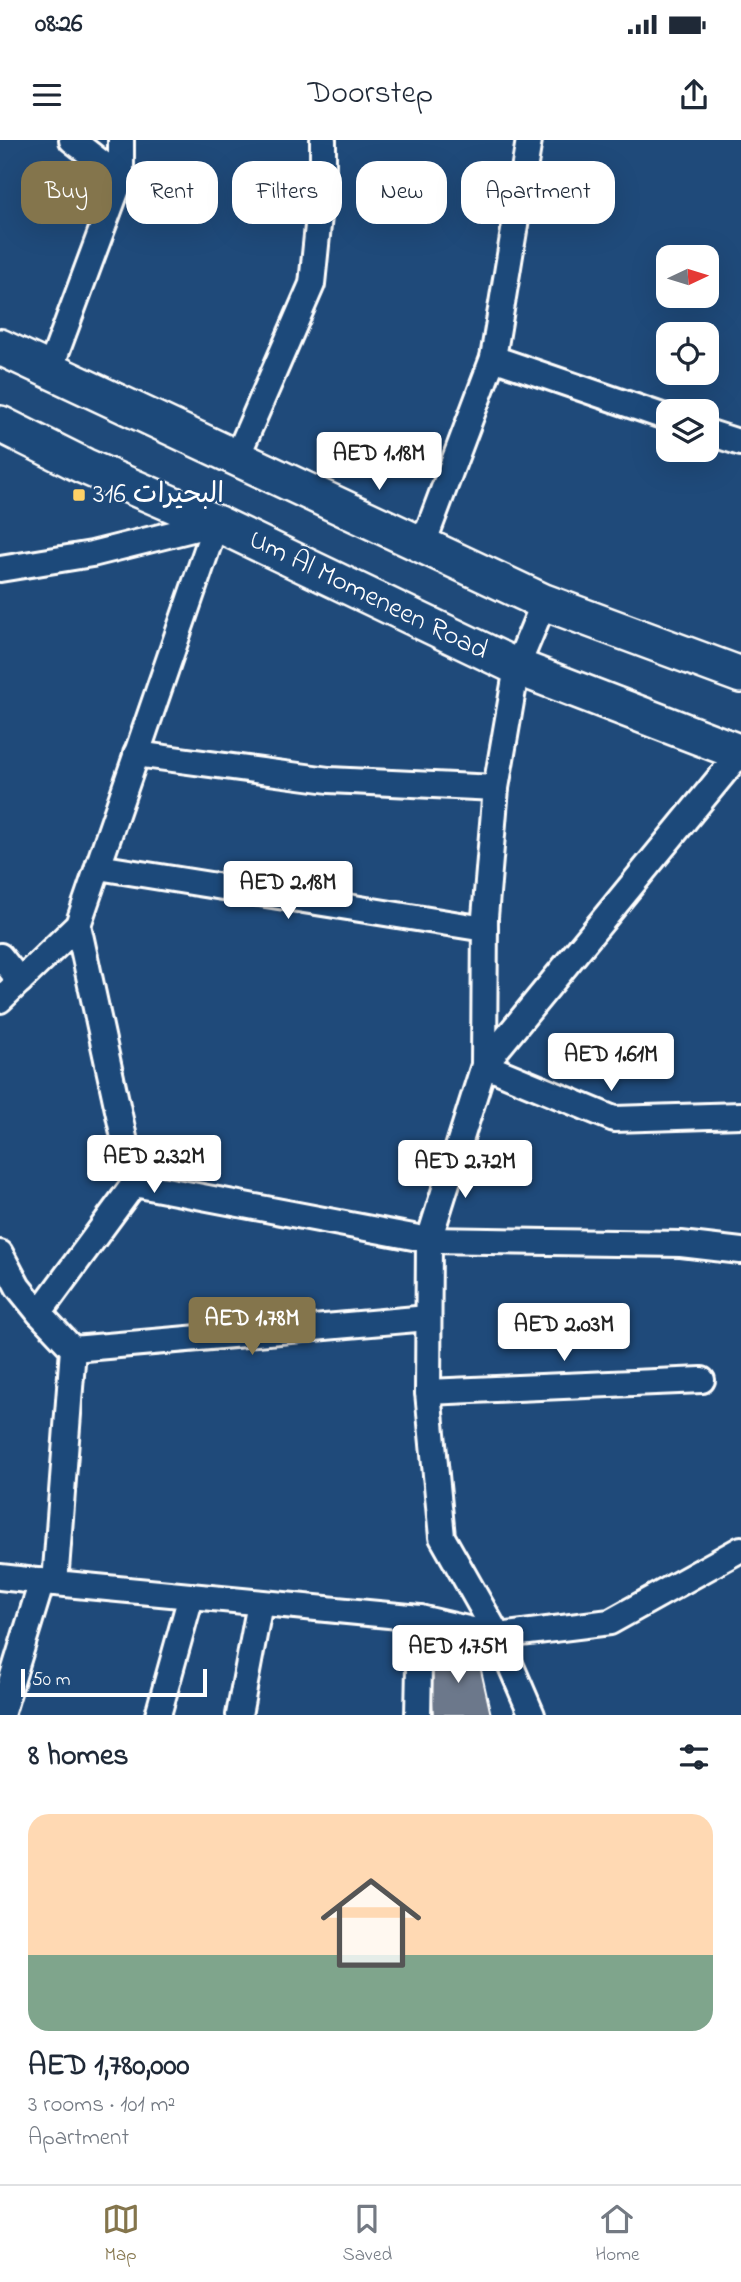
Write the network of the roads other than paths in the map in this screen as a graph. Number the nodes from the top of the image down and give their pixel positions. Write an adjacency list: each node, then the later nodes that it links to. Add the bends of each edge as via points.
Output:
1 (72, 140): 5 (street)
2 (121, 140): 5 (street)
3 (323, 140): 13 (street, via 312,284)
4 (529, 140): 7 (street)
5 (121, 178): 8 (street)
6 (0, 347): 8 (main road)
7 (493, 358): 9 (street); 15 (street)
8 (49, 372): 13 (main road)
9 (656, 414)
10 (0, 424): 14 (main road, Um Al Momeneen Road)
11 (719, 436): 12 (street)
12 (741, 443)
13 (237, 457): 15 (main road)
14 (216, 523): 16 (street, via 92,554); 18 (main road, Um Al Momeneen Road); 21 (street)
15 (423, 544): 17 (main road)
16 (0, 569)
17 (544, 602): 18 (street); 19 (main road)
18 (517, 667): 20 (main road, Um Al Momeneen Road); 22 (street)
19 (741, 675)
20 (741, 753): 29 (street)
21 (136, 754): 22 (street, via 329,780); 23 (street)
22 (496, 788): 25 (street)
23 (98, 867): 24 (street); 25 (street)
24 (78, 925): 27 (street); 32 (street)
25 (485, 929): 29 (street)
26 (0, 956): 27 (street)
27 (20, 981): 28 (street)
28 (0, 1000)
29 (484, 1065): 31 (street, via 614,1119); 33 (street)
30 (741, 1096): 31 (street)
31 (732, 1116)
32 (134, 1184): 33 (street); 37 (street)
33 (429, 1240): 34 (street, via 681,1244); 38 (street)
34 (741, 1251)
35 (0, 1252): 36 (street)
36 (9, 1293): 37 (street)
37 (39, 1313): 39 (street)
38 (428, 1318): 39 (street); 41 (street)
39 (73, 1349): 44 (street)
40 (702, 1380): 41 (street)
41 (428, 1392): 48 (street, via 442,1537)
42 (741, 1549): 48 (street, via 611,1622)
43 (0, 1577): 44 (street)
44 (48, 1582): 45 (street); 49 (street)
45 (191, 1596): 46 (street); 50 (street)
46 (260, 1603): 47 (street); 51 (street)
47 (420, 1618): 48 (street); 52 (street)
48 (498, 1636): 53 (street)
49 (1, 1715)
50 (158, 1715)
51 (239, 1715)
52 (418, 1715)
53 (532, 1715)

